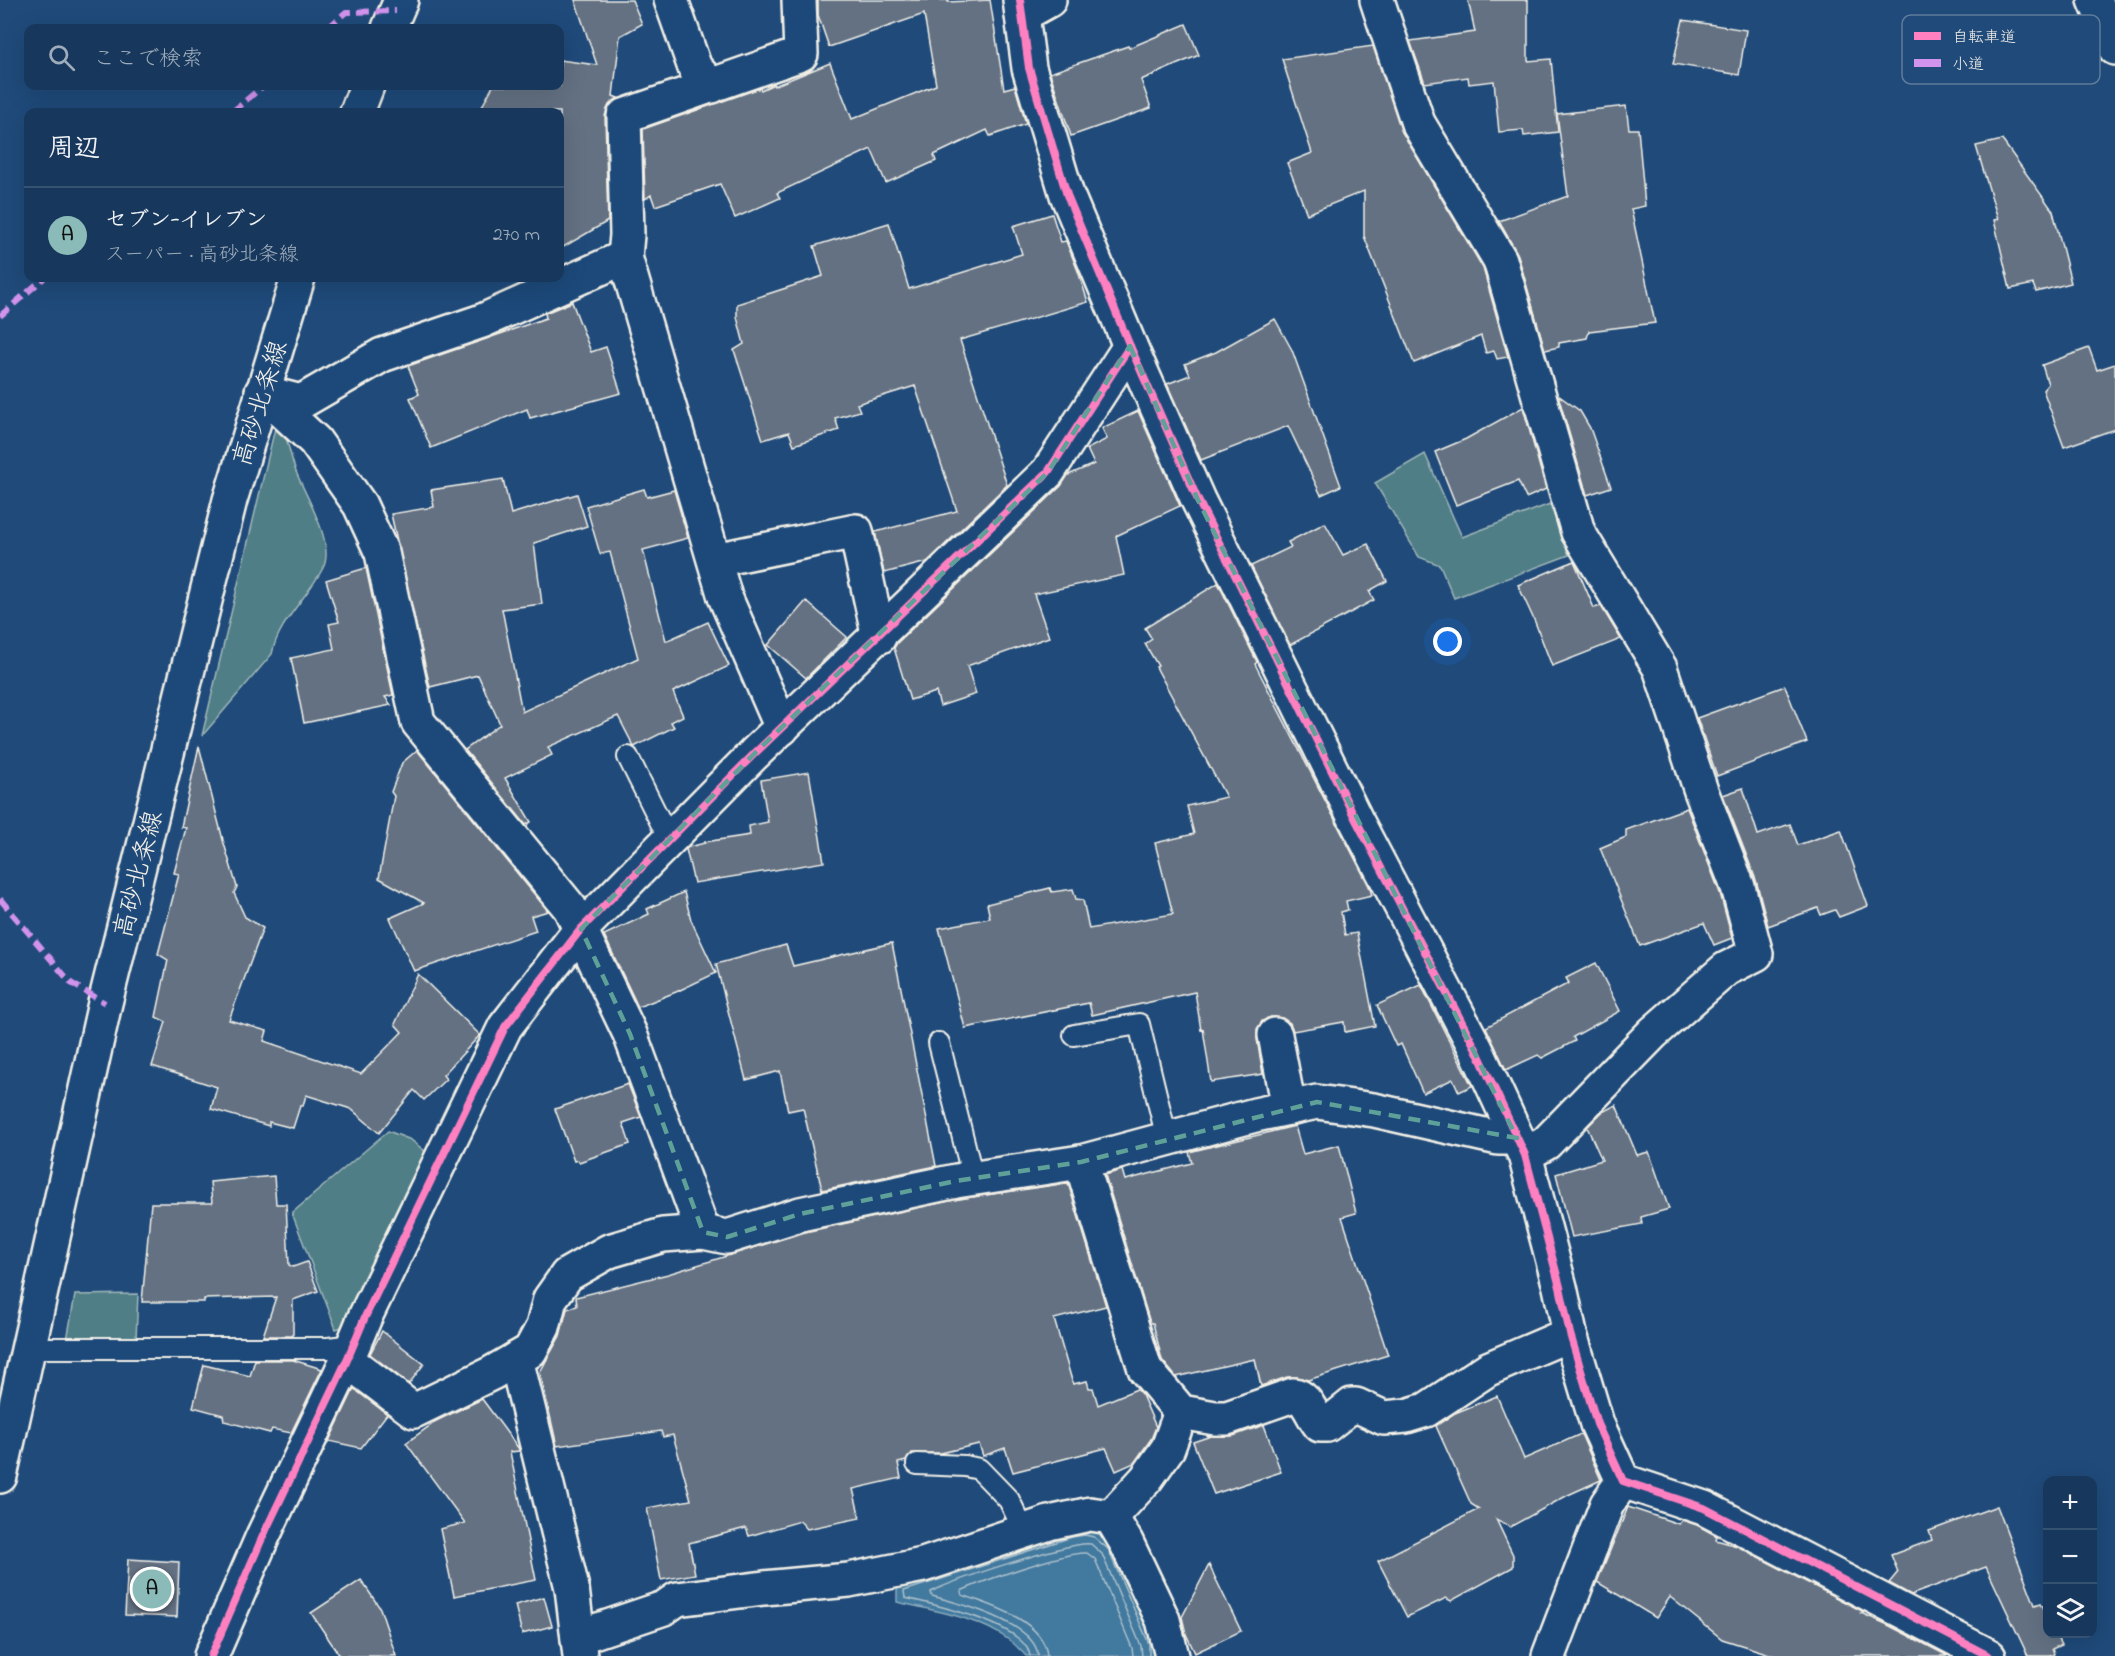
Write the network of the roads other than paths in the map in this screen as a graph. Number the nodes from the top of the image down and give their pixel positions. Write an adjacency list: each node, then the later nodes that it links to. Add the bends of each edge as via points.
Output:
1 (400, 0): 7 (street)
2 (671, 0): 9 (street, via 695,68)
3 (799, 0): 9 (street, via 801,54)
4 (1377, 0): 27 (street, via 1418,123 1500,260 1578,532 1660,668 1738,887 1756,954 1726,969 1653,1034 1546,1143)
5 (2095, 0): 8 (street)
6 (1030, 5): 14 (street, via 1029,68 1067,195)
7 (391, 24)
8 (2115, 48)
9 (712, 86): 12 (street, via 624,116)
10 (365, 90): 11 (street)
11 (359, 108)
12 (625, 257): 15 (street, via 482,321 382,355 301,402); 16 (street)
13 (297, 282): 15 (street, 高砂北条線)
14 (1130, 346): 17 (street, via 1048,472); 27 (street, via 1198,500 1357,822 1476,1049)
15 (261, 392): 21 (street, via 315,441 360,505 382,553 418,722 570,908); 32 (street, 高砂北条線, via 230,500 105,1003)
16 (715, 560): 17 (street, via 856,531); 18 (street, via 726,597)
17 (879, 637): 18 (street)
18 (782, 728): 20 (street)
19 (628, 757): 20 (lane)
20 (669, 839): 21 (street)
21 (580, 929): 30 (street, via 630,1034); 33 (street, via 505,1027)
22 (1074, 1035): 26 (lane, via 1139,1024)
23 (1275, 1035): 25 (street)
24 (939, 1043): 29 (lane)
25 (1289, 1108): 26 (street); 27 (street, via 1317,1102 1374,1110)
26 (1167, 1139): 28 (street)
27 (1521, 1146): 31 (street)
28 (1081, 1162): 29 (street); 35 (street, via 1145,1369)
29 (973, 1178): 30 (street, via 800,1214 727,1238)
30 (703, 1232): 34 (street, via 663,1235 609,1251 567,1275 550,1299 543,1327 530,1351)
31 (1570, 1335): 35 (street, via 1488,1369 1426,1410 1406,1416 1384,1418 1352,1405 1327,1425 1320,1425 1299,1395 1227,1418); 38 (street, via 1597,1424)
32 (28, 1348): 33 (lane, via 328,1348); 37 (street, 高砂北条線)
33 (350, 1353): 34 (street, via 414,1411); 42 (street)
34 (516, 1359): 41 (street, via 572,1588)
35 (1181, 1412): 39 (street, via 1168,1448 1146,1479)
36 (917, 1464): 40 (lane, via 979,1469 1009,1500)
37 (0, 1476)
38 (1623, 1481): 44 (street, via 1607,1504); 45 (street, via 1704,1508)
39 (1110, 1517): 40 (street, via 1090,1514); 43 (street, via 1163,1620)
40 (1024, 1531): 41 (street, via 923,1565 849,1580 677,1599)
41 (579, 1646)
42 (211, 1656)
43 (1172, 1656)
44 (1549, 1656)
45 (1989, 1656)

